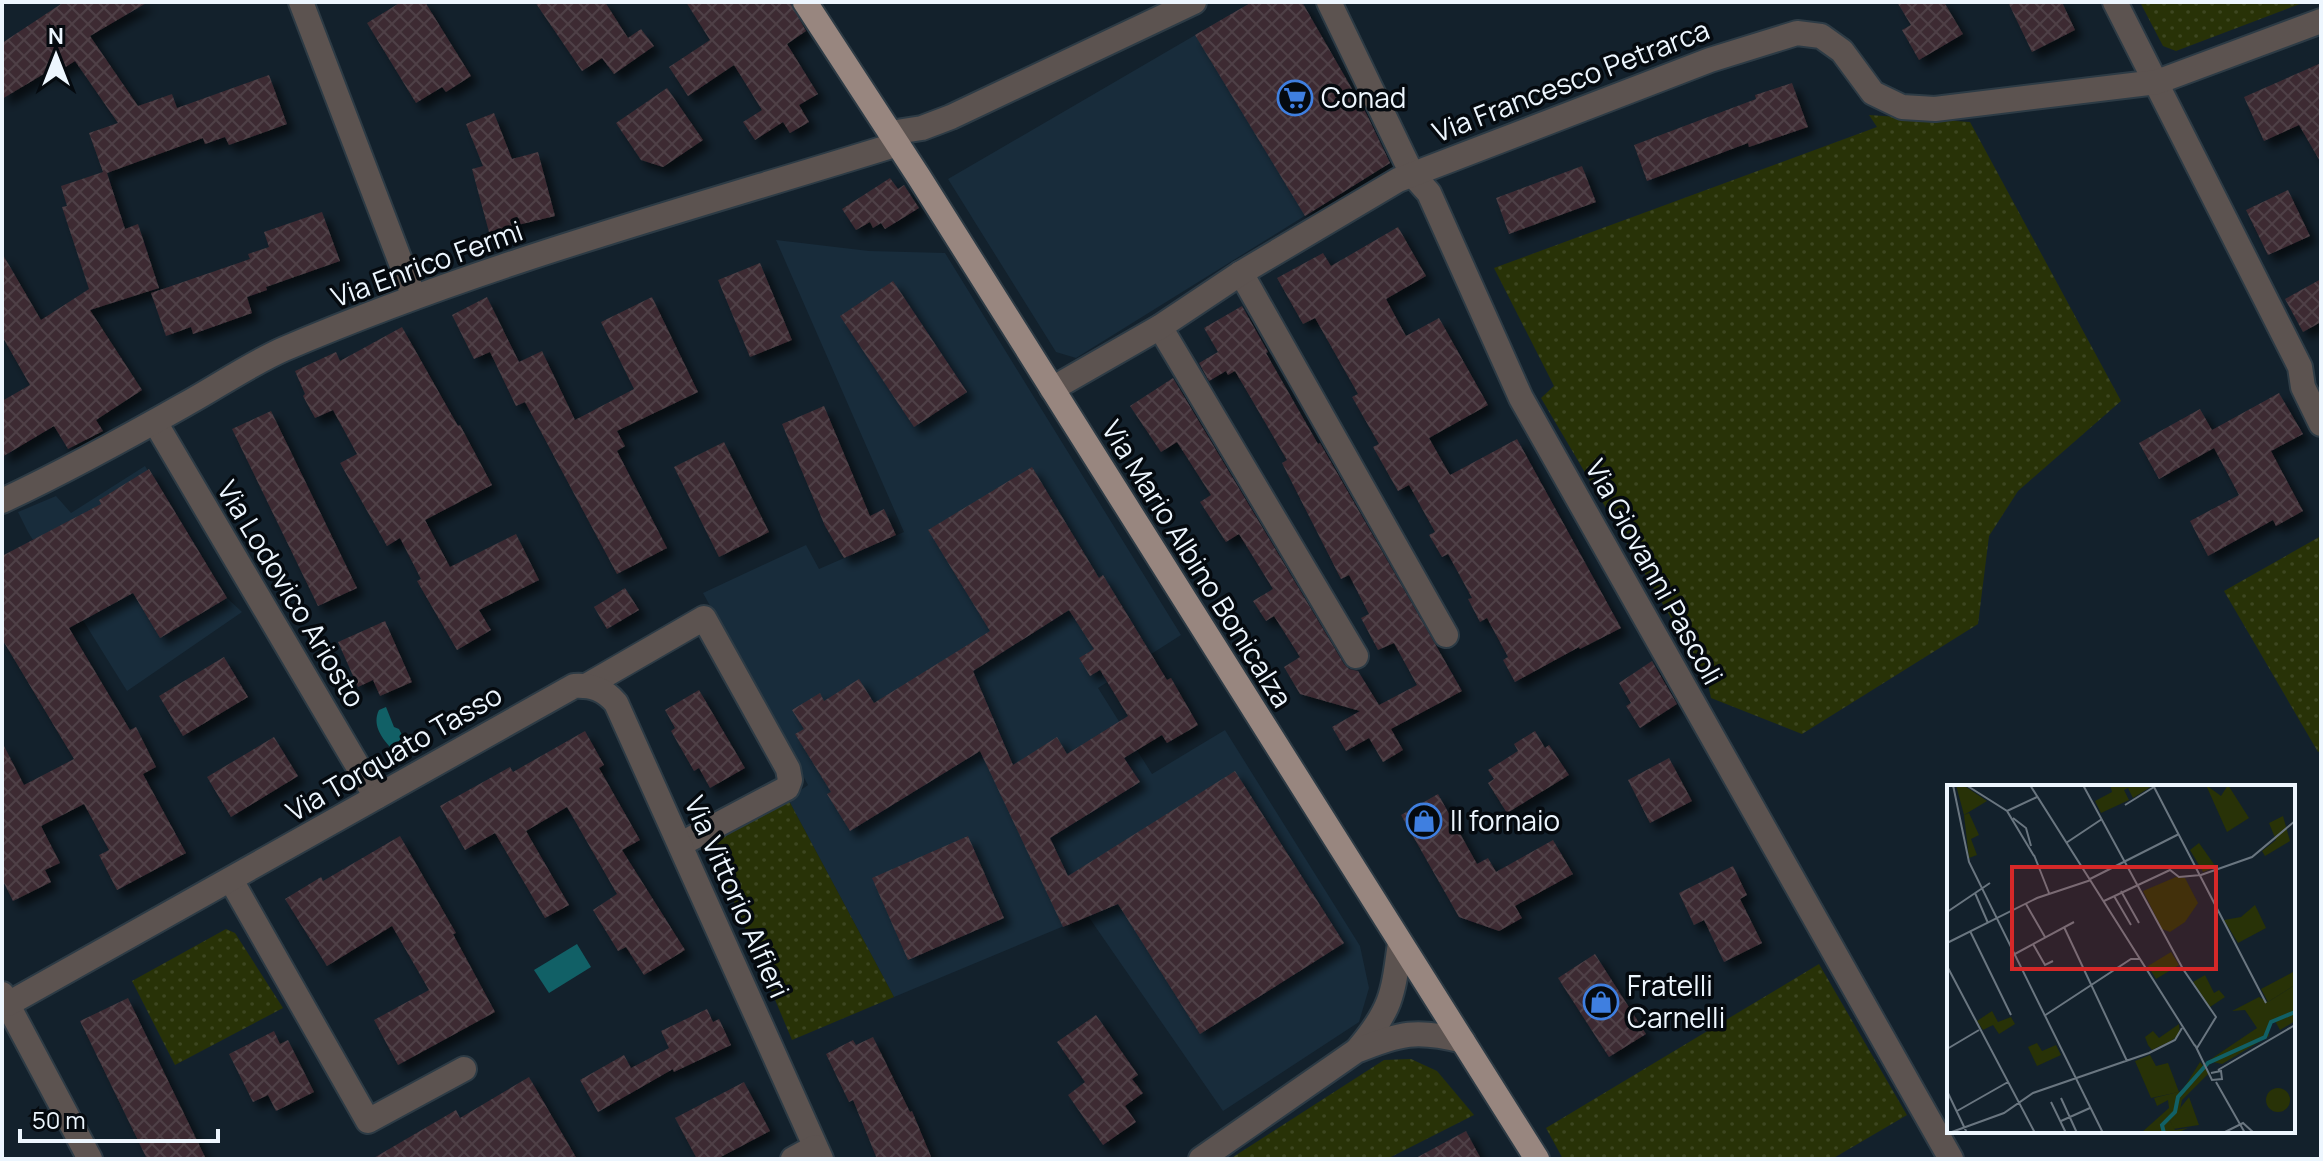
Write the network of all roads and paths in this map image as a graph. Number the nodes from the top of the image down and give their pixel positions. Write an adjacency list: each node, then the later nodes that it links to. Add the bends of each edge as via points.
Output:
1 (301, 2): 11 (street)
2 (805, 2): 8 (main road, Via Mario Albino Bonicalza)
3 (1194, 2): 8 (street, Via Enrico Fermi, via 922,128)
4 (1329, 2): 9 (street, Via Giovanni Pascoli)
5 (2115, 2): 7 (street)
6 (2321, 21): 7 (street, Via Francesco Petrarca)
7 (2157, 82): 9 (street, Via Francesco Petrarca, via 1935,109 1902,107 1873,93 1831,43 1797,33 1710,60); 15 (street, via 2300,367 2303,387)
8 (898, 144): 11 (street, Via Enrico Fermi); 13 (main road, Via Mario Albino Bonicalza)
9 (1412, 174): 10 (street, Via Francesco Petrarca); 33 (street, Via Giovanni Pascoli, via 1429,193 1521,398)
10 (1241, 273): 12 (street, Via Francesco Petrarca); 17 (street)
11 (414, 297): 14 (street, Via Enrico Fermi, via 280,351)
12 (1160, 327): 13 (street, Via Francesco Petrarca); 18 (street)
13 (1052, 389): 23 (main road, Via Mario Albino Bonicalza)
14 (155, 422): 16 (street, Via Enrico Fermi); 20 (street, Via Lodovico Ariosto)
15 (2321, 424)
16 (2, 501)
17 (1446, 635)
18 (1356, 656)
19 (588, 685): 20 (street, Via Torquato Tasso, via 574,686); 21 (street, Via Vittorio Alfieri, via 606,691 616,703); 21 (street, Via Torquato Tasso, via 704,618 790,780 787,788)
20 (376, 797): 22 (street, Via Torquato Tasso)
21 (681, 844): 28 (street, Via Vittorio Alfieri)
22 (231, 880): 24 (street, Via Torquato Tasso); 27 (street, via 368,1121)
23 (1400, 943): 25 (main road, Via Mario Albino Bonicalza); 26 (street, via 1391,1000)
24 (5, 999): 29 (street)
25 (1463, 1041): 26 (street, via 1413,1032); 32 (main road, Via Mario Albino Bonicalza)
26 (1356, 1051): 31 (street)
27 (464, 1069)
28 (818, 1153): 30 (street, Via Vittorio Alfieri)
29 (90, 1159)
30 (793, 1159)
31 (1201, 1159)
32 (1537, 1159)
33 (1951, 1159)

